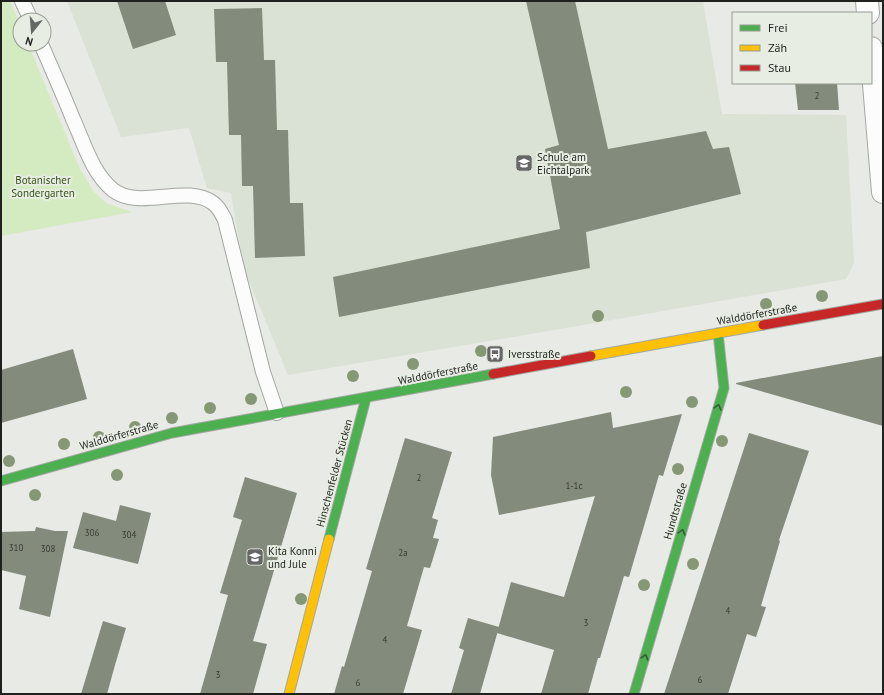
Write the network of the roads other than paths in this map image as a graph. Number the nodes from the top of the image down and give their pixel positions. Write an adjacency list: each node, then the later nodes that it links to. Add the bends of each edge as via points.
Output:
1 (22, 1): 3 (lane)
2 (867, 1): 4 (street)
3 (27, 12)
4 (868, 12)
5 (44, 52): 11 (lane, via 93,165 107,184 130,198 204,198 214,203 221,211 263,372)
6 (872, 60): 7 (street)
7 (883, 192)
8 (883, 304): 9 (street, Walddörferstraße)
9 (718, 333): 10 (street, Walddörferstraße); 14 (street, Hundtstraße, one-way to 9, via 724,388)
10 (366, 398): 11 (street, Walddörferstraße); 13 (street, Hinschenfelder Stücken)
11 (277, 413): 12 (street, Walddörferstraße, via 172,433)
12 (1, 481)
13 (289, 694)
14 (634, 694)

